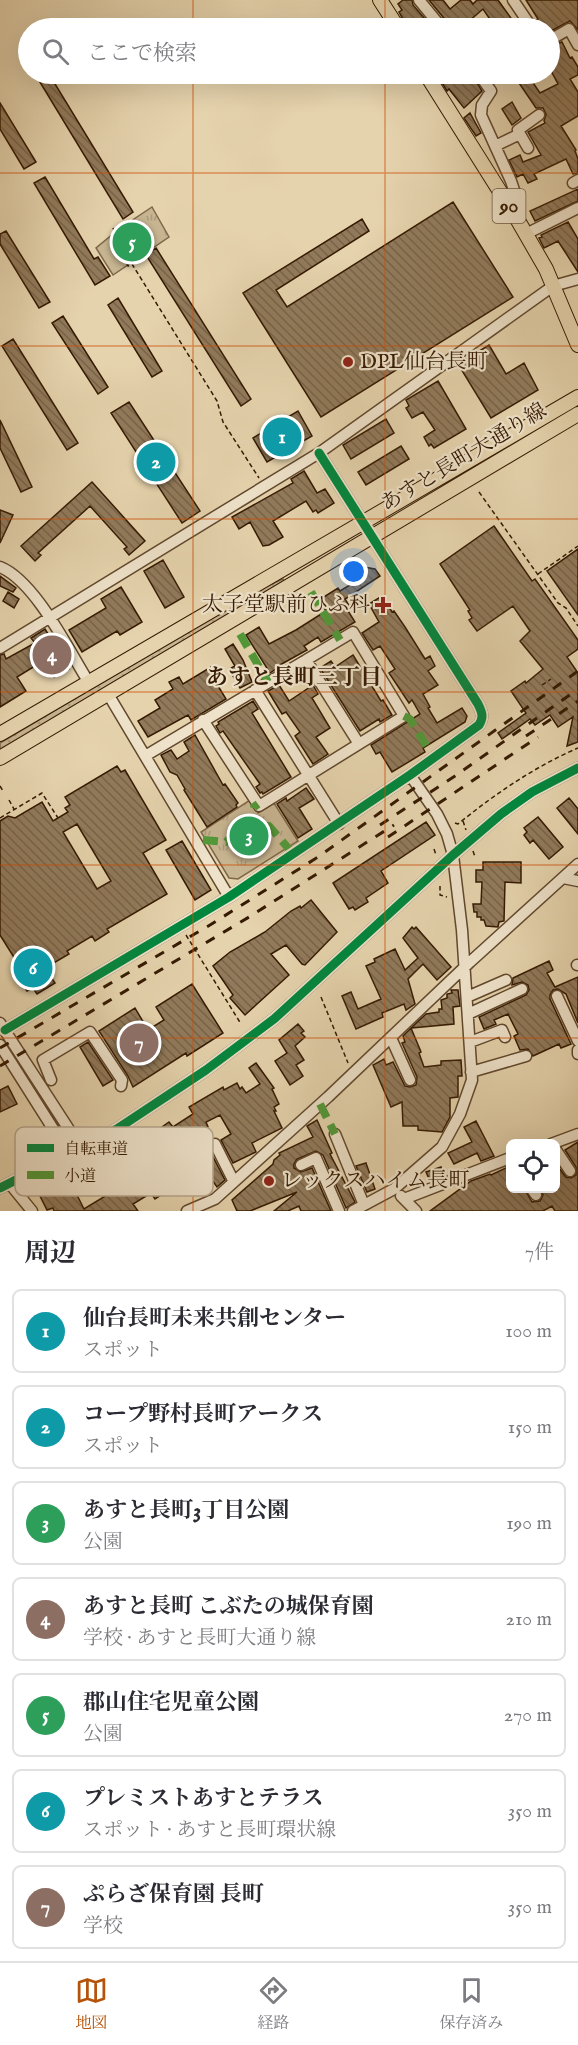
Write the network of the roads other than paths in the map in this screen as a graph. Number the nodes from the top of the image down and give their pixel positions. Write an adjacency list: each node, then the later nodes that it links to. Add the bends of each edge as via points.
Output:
1 (380, 0): 4 (main road)
2 (419, 0): 5 (street)
3 (513, 0): 6 (street)
4 (392, 18)
5 (434, 18)
6 (525, 18)
7 (560, 34): 8 (street, via 569,29)
8 (578, 45)
9 (432, 84): 16 (main road, 90)
10 (486, 84): 13 (street, via 491,91 482,105 481,116)
11 (539, 115): 12 (street, via 518,130)
12 (520, 134): 13 (street); 14 (street)
13 (495, 146): 16 (street, via 518,202)
14 (528, 148)
15 (578, 208): 17 (street)
16 (516, 217): 17 (main road, 90)
17 (526, 234): 19 (main road, 90)
18 (578, 279): 19 (street)
19 (553, 286): 20 (main road, 90); 23 (street)
20 (578, 345)
21 (578, 397): 24 (main road, あすと長町大通り線)
22 (578, 414): 25 (main road, あすと長町大通り線)
23 (320, 453): 24 (street); 27 (street)
24 (363, 523): 25 (street); 30 (main road, あすと長町大通り線)
25 (371, 538): 32 (main road, あすと長町大通り線); 40 (street, via 483,717 479,725)
26 (0, 567): 27 (street, via 25,584)
27 (50, 619): 28 (street); 30 (street)
28 (0, 648)
29 (306, 660): 31 (street); 35 (street); 35 (street, via 353,632 404,716)
30 (88, 681): 34 (main road, あすと長町大通り線)
31 (255, 690): 33 (street); 39 (street)
32 (108, 694): 36 (street); 37 (main road, あすと長町大通り線)
33 (203, 720): 36 (street); 39 (street, via 259,806)
34 (0, 734)
35 (359, 744): 39 (street)
36 (145, 756): 46 (street)
37 (0, 758)
38 (578, 768): 42 (street, via 508,808)
39 (309, 775): 41 (street)
40 (411, 775): 41 (street); 42 (street, via 447,834)
41 (339, 824): 46 (street)
42 (453, 855): 47 (street); 66 (street, via 274,1019 207,1070)
43 (578, 864): 44 (street)
44 (563, 878): 45 (street); 47 (street)
45 (578, 881)
46 (229, 897): 53 (street)
47 (464, 969): 51 (street); 55 (street)
48 (506, 980): 51 (street)
49 (522, 989): 52 (street)
50 (558, 996): 56 (street)
51 (467, 997): 52 (street)
52 (468, 1014): 57 (street)
53 (3, 1026): 65 (street)
54 (505, 1036): 57 (street, via 502,1030)
55 (391, 1038): 62 (street); 75 (street)
56 (578, 1041)
57 (470, 1042): 60 (street)
58 (0, 1045): 64 (street)
59 (526, 1056): 60 (street)
60 (471, 1072): 76 (street, via 460,1114 442,1147)
61 (51, 1080): 63 (street, via 43,1060 90,1032 122,1080)
62 (410, 1080)
63 (121, 1086)
64 (52, 1127)
65 (68, 1127)
66 (120, 1127)
67 (334, 1134): 79 (street)
68 (578, 1134): 69 (street)
69 (560, 1140)
70 (215, 1144): 75 (street)
71 (560, 1157): 74 (street)
72 (506, 1160): 78 (street)
73 (301, 1165): 82 (street, via 316,1158)
74 (570, 1171)
75 (234, 1182): 81 (street, via 215,1199)
76 (394, 1189): 78 (street); 79 (street)
77 (16, 1196): 80 (street)
78 (404, 1199): 84 (street)
79 (364, 1205): 83 (street)
80 (32, 1211)
81 (187, 1211)
82 (339, 1211)
83 (353, 1211)
84 (416, 1211)

